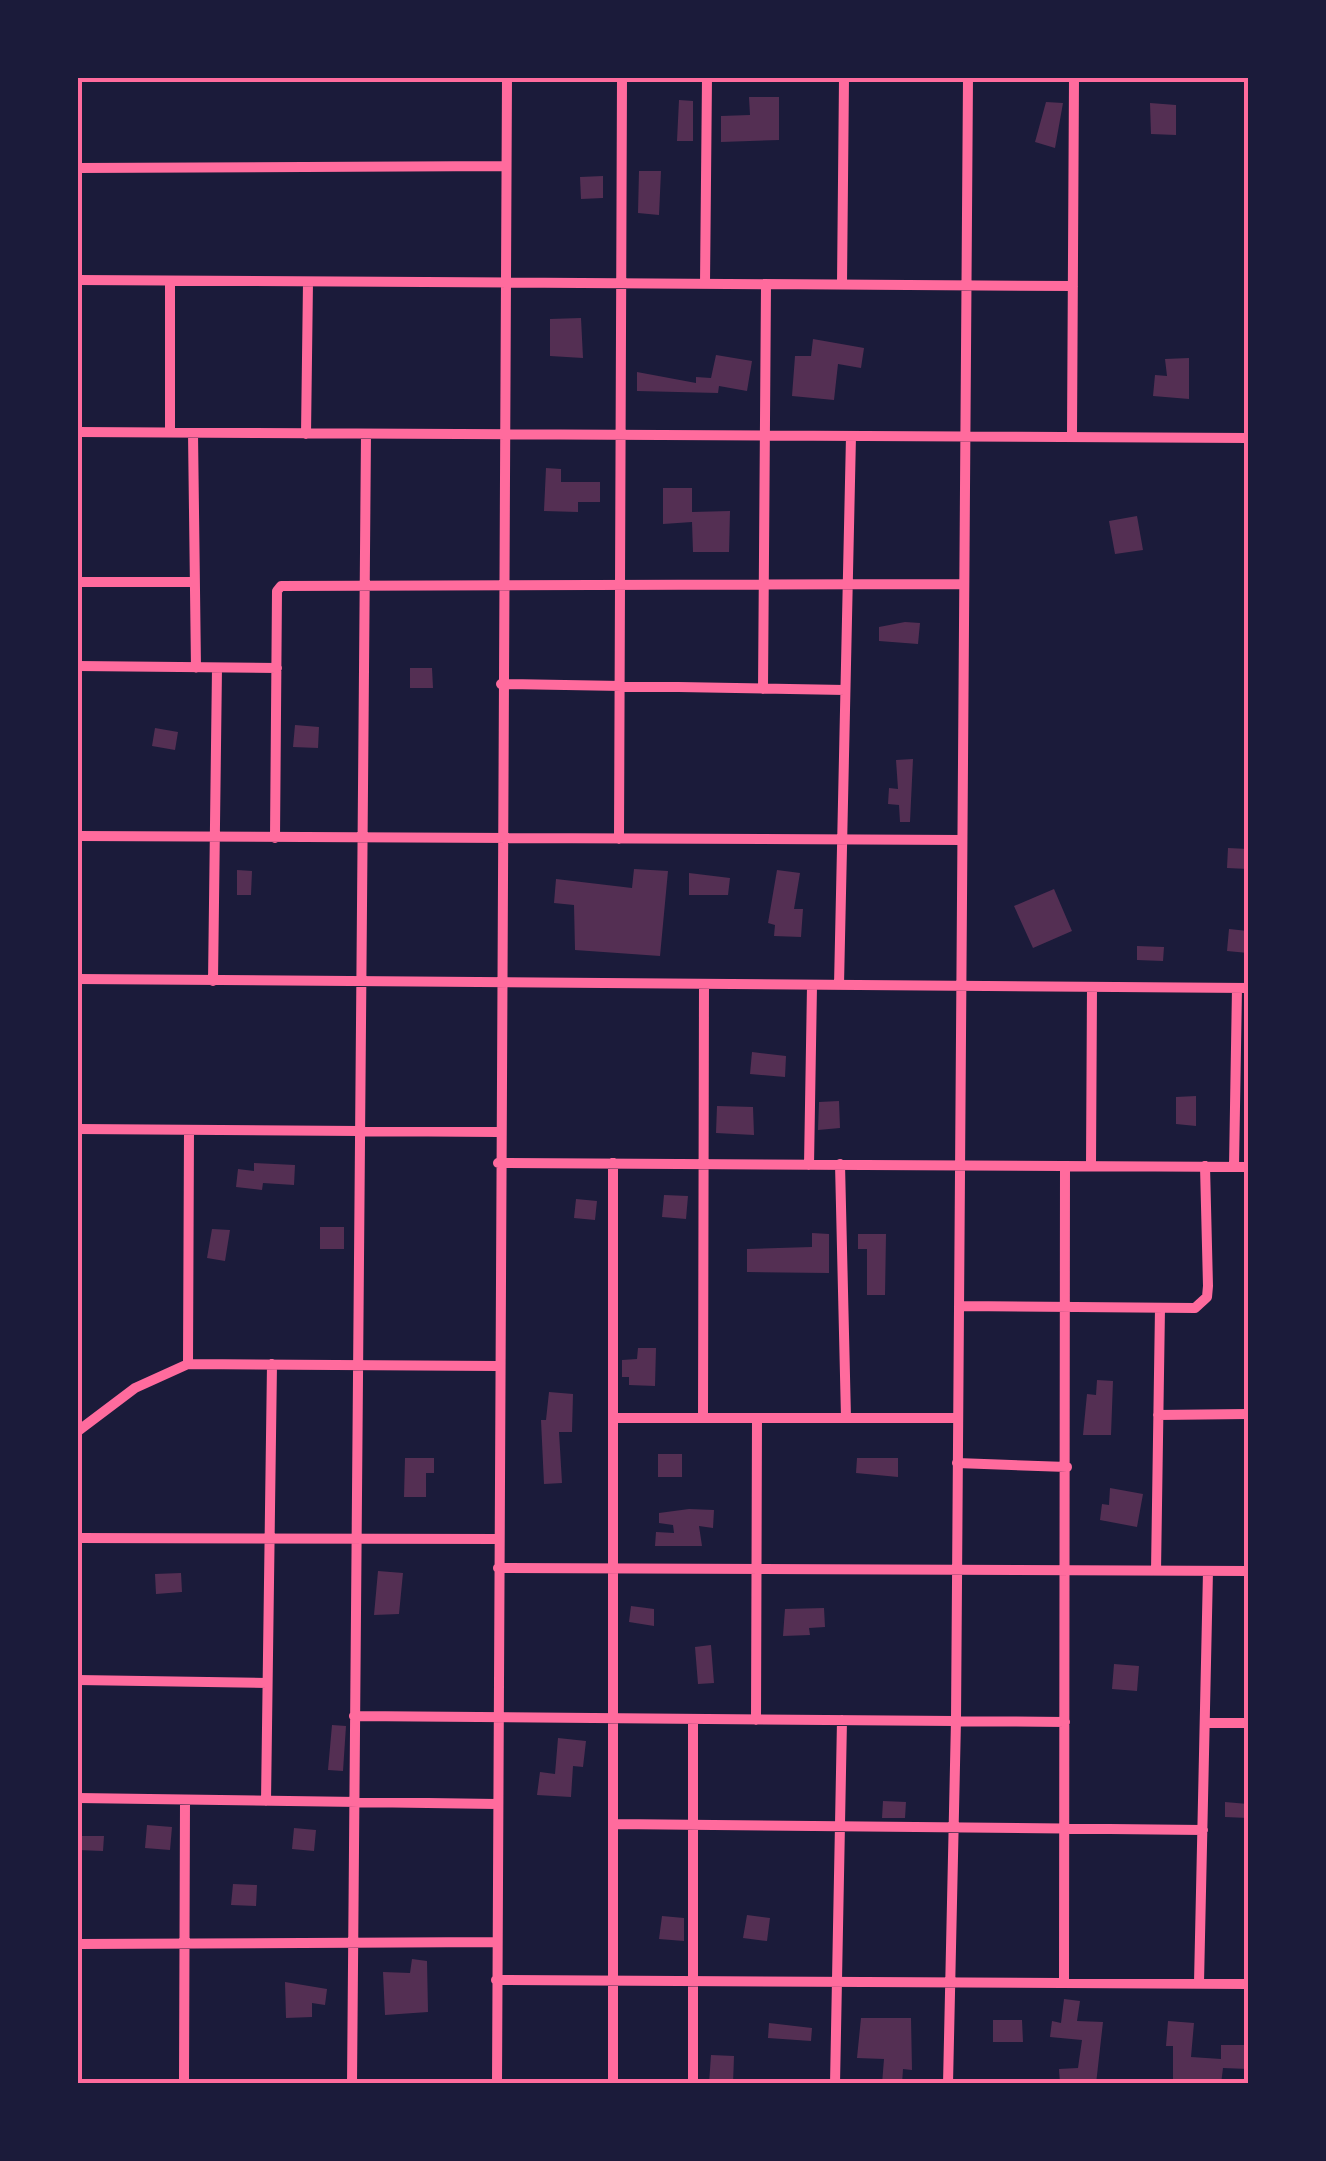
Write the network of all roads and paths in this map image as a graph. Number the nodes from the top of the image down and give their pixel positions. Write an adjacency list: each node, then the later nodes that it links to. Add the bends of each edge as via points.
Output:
1 (507, 78): 7 (street)
2 (622, 78): 13 (street)
3 (706, 78): 14 (street)
4 (844, 78): 15 (street)
5 (968, 78): 16 (street)
6 (1074, 78): 18 (street)
7 (506, 166): 8 (street); 12 (street)
8 (78, 168)
9 (78, 280): 10 (street)
10 (170, 282): 11 (street); 20 (street)
11 (308, 282): 12 (street); 22 (street)
12 (505, 283): 13 (street); 24 (street)
13 (621, 283): 14 (street); 25 (street)
14 (705, 284): 17 (street)
15 (842, 284): 16 (street); 17 (street)
16 (966, 285): 18 (street); 28 (street)
17 (766, 286): 29 (street)
18 (1073, 286): 26 (street)
19 (78, 432): 20 (street)
20 (170, 433): 21 (street)
21 (192, 433): 22 (street); 32 (street)
22 (306, 434): 23 (street)
23 (366, 434): 24 (street); 33 (street)
24 (504, 435): 25 (street); 37 (street)
25 (620, 435): 29 (street); 36 (street)
26 (1072, 435): 28 (street); 30 (street)
27 (852, 436): 28 (street); 29 (street); 34 (street)
28 (966, 436): 35 (street)
29 (764, 437): 38 (street)
30 (1248, 438)
31 (78, 582): 32 (street)
32 (194, 582): 40 (street)
33 (364, 584): 37 (street); 42 (street, via 280,586); 50 (street)
34 (846, 584): 35 (street); 38 (street); 46 (street)
35 (964, 584): 54 (street)
36 (620, 585): 37 (street); 38 (street); 44 (street)
37 (502, 586): 43 (street)
38 (764, 586): 45 (street)
39 (78, 666): 40 (street)
40 (196, 668): 41 (street)
41 (217, 668): 42 (street); 48 (street)
42 (277, 668): 49 (street)
43 (502, 684): 44 (street); 51 (street)
44 (619, 686): 45 (street); 52 (street)
45 (762, 689): 46 (street)
46 (845, 690): 53 (street)
47 (78, 836): 48 (street)
48 (215, 838): 49 (street); 56 (street)
49 (275, 838): 50 (street)
50 (362, 838): 51 (street); 57 (street)
51 (500, 838): 52 (street); 58 (street)
52 (619, 839): 53 (street)
53 (842, 840): 54 (street); 60 (street)
54 (962, 840): 62 (street)
55 (78, 979): 56 (street)
56 (213, 981): 57 (street)
57 (360, 982): 58 (street); 67 (street)
58 (499, 983): 59 (street); 68 (street)
59 (704, 984): 61 (street); 71 (street)
60 (840, 985): 61 (street); 62 (street)
61 (812, 986): 73 (street)
62 (962, 986): 63 (street); 74 (street)
63 (1092, 987): 64 (street); 76 (street)
64 (1243, 988): 78 (street)
65 (78, 1129): 66 (street)
66 (189, 1130): 67 (street); 83 (street)
67 (358, 1131): 68 (street); 85 (street)
68 (498, 1132): 69 (street)
69 (498, 1163): 70 (street); 86 (street)
70 (613, 1163): 71 (street); 89 (street)
71 (703, 1164): 73 (street); 90 (street)
72 (840, 1164): 73 (street); 74 (street); 92 (street)
73 (808, 1165)
74 (960, 1165): 75 (street); 80 (street)
75 (1065, 1166): 76 (street); 81 (street)
76 (1091, 1166): 77 (street)
77 (1205, 1166): 78 (street); 82 (street, via 1207,1297 1195,1308)
78 (1234, 1166): 79 (street)
79 (1248, 1167)
80 (958, 1306): 81 (street); 93 (street)
81 (1065, 1308): 82 (street); 96 (street)
82 (1160, 1308): 88 (street)
83 (188, 1364): 84 (street); 94 (street, via 135,1388)
84 (272, 1364): 85 (street); 98 (street)
85 (356, 1365): 86 (street); 99 (street)
86 (498, 1366): 100 (street)
87 (1248, 1414): 88 (street)
88 (1158, 1415): 106 (street)
89 (613, 1418): 90 (street); 102 (street)
90 (704, 1418): 91 (street)
91 (757, 1418): 92 (street); 103 (street)
92 (846, 1418): 93 (street)
93 (957, 1418): 95 (street)
94 (78, 1431)
95 (957, 1463): 96 (street); 104 (street)
96 (1067, 1467): 105 (street)
97 (78, 1538): 98 (street)
98 (269, 1538): 99 (street); 110 (street)
99 (354, 1538): 100 (street); 111 (street)
100 (498, 1538): 101 (street)
101 (498, 1568): 102 (street); 112 (street)
102 (613, 1568): 103 (street); 113 (street)
103 (756, 1568): 104 (street); 115 (street)
104 (956, 1570): 105 (street); 117 (street)
105 (1068, 1570): 106 (street); 118 (street)
106 (1156, 1570): 107 (street)
107 (1208, 1571): 108 (street); 119 (street)
108 (1248, 1571)
109 (78, 1680): 110 (street)
110 (267, 1683): 123 (street)
111 (354, 1716): 112 (street); 124 (street)
112 (498, 1718): 113 (street); 125 (street)
113 (614, 1719): 114 (street); 126 (street)
114 (693, 1720): 115 (street); 127 (street)
115 (756, 1720): 116 (street)
116 (842, 1720): 117 (street); 128 (street)
117 (956, 1720): 118 (street); 129 (street)
118 (1064, 1722): 130 (street)
119 (1206, 1723): 120 (street); 131 (street)
120 (1248, 1723)
121 (78, 1798): 122 (street)
122 (185, 1800): 123 (street); 135 (street)
123 (266, 1801): 124 (street)
124 (352, 1802): 125 (street); 133 (street)
125 (497, 1804): 132 (street)
126 (613, 1824): 127 (street); 137 (street)
127 (692, 1825): 128 (street); 138 (street)
128 (839, 1826): 129 (street); 139 (street)
129 (954, 1828): 130 (street); 140 (street)
130 (1063, 1828): 131 (street); 141 (street)
131 (1203, 1830): 142 (street)
132 (497, 1942): 133 (street); 136 (street)
133 (350, 1943): 135 (street); 145 (street)
134 (78, 1944): 135 (street)
135 (183, 1944): 144 (street)
136 (496, 1980): 137 (street); 146 (street)
137 (613, 1981): 138 (street); 147 (street)
138 (692, 1981): 139 (street); 148 (street)
139 (837, 1982): 140 (street); 149 (street)
140 (952, 1982): 141 (street); 150 (street)
141 (1064, 1983): 142 (street)
142 (1198, 1984): 143 (street)
143 (1248, 1984)
144 (184, 2084)
145 (352, 2084)
146 (496, 2084)
147 (613, 2084)
148 (692, 2084)
149 (835, 2084)
150 (948, 2084)

